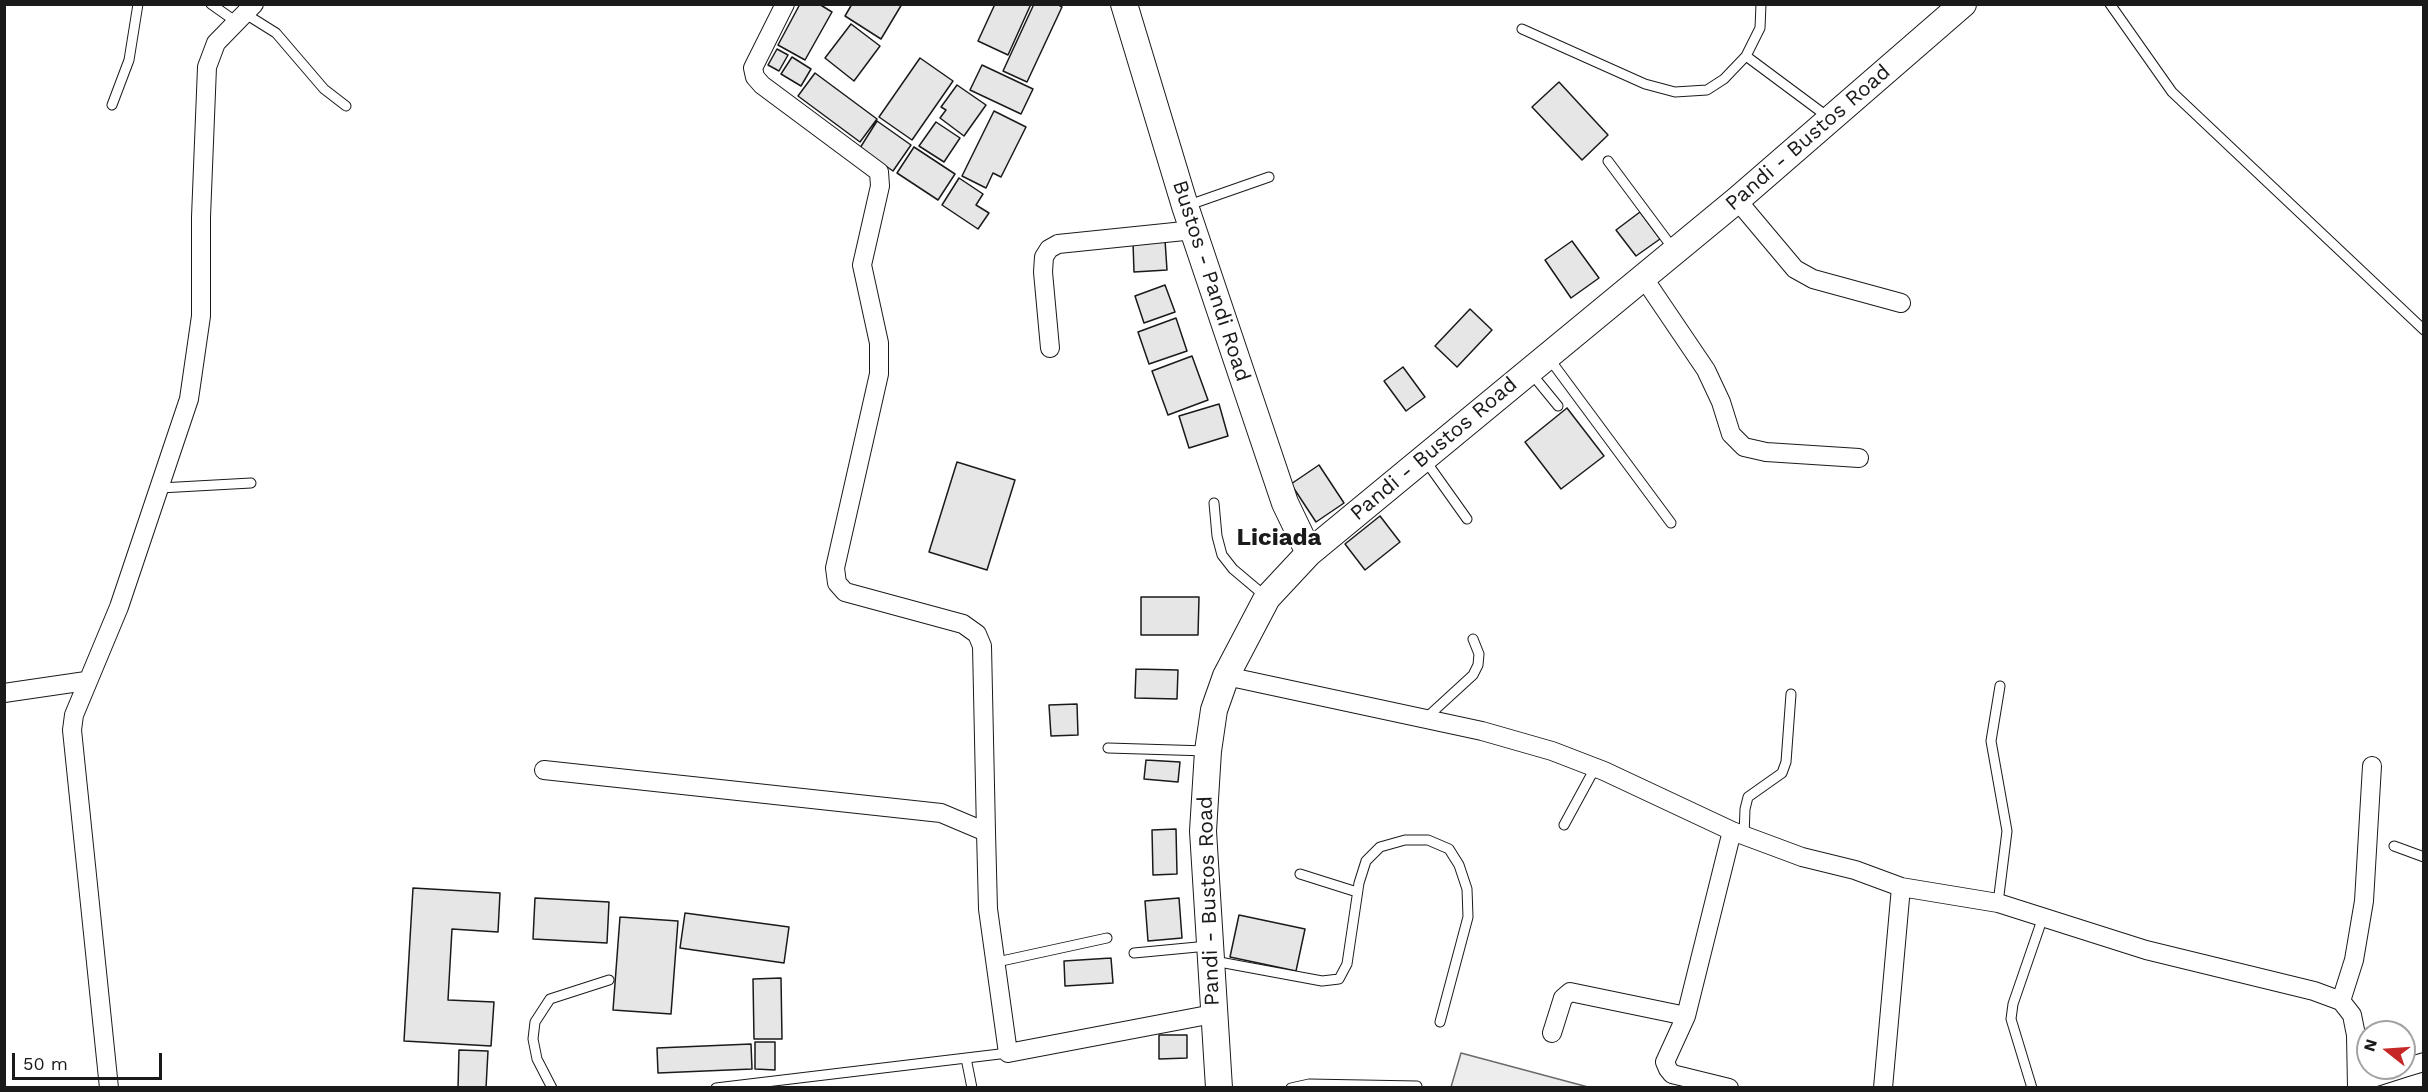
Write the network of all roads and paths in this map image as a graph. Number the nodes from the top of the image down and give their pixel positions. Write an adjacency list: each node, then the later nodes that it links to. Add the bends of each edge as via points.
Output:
1 (138, 4): 11 (lane, via 129,60)
2 (212, 4): 8 (lane)
3 (785, 4): 48 (street, via 753,68 755,77 879,172 880,186 862,265 879,343 879,374 835,568 837,583 845,592 963,624 977,634 982,646)
4 (1124, 4): 17 (main road, Bustos - Pandi Road)
5 (1761, 4): 10 (lane, via 1760,28)
6 (1963, 4): 13 (main road, Pandi - Bustos Road)
7 (2110, 4): 22 (lane, via 2172,92)
8 (244, 13): 12 (lane, via 276,33 324,89); 29 (street, via 216,43 207,67 201,316 189,399)
9 (1522, 29): 10 (lane, via 1645,84 1675,92 1707,90)
10 (1746, 56): 13 (lane)
11 (112, 105)
12 (346, 106)
13 (1830, 119): 16 (main road, Pandi - Bustos Road)
14 (1608, 162): 19 (lane)
15 (1269, 177): 17 (lane)
16 (1737, 200): 19 (main road, Pandi - Bustos Road); 21 (street, via 1795,269 1814,279)
17 (1185, 206): 18 (main road, Bustos - Pandi Road)
18 (1194, 231): 23 (street, via 1058,244 1049,249 1044,256 1043,272); 33 (main road, Bustos - Pandi Road, via 1285,502)
19 (1675, 251): 20 (main road, Pandi - Bustos Road)
20 (1643, 277): 24 (main road, Pandi - Bustos Road); 27 (street, via 1706,370 1731,434 1744,447)
21 (1901, 303)
22 (2424, 330)
23 (1050, 348)
24 (1538, 363): 25 (lane); 26 (main road, Pandi - Bustos Road); 32 (lane)
25 (1558, 406)
26 (1423, 458): 31 (lane); 33 (main road, Pandi - Bustos Road)
27 (1859, 458)
28 (251, 483): 29 (lane)
29 (160, 489): 37 (street, via 119,608)
30 (1214, 503): 34 (lane, via 1216,536 1222,555)
31 (1467, 519)
32 (1671, 523)
33 (1309, 553): 34 (main road, Pandi - Bustos Road)
34 (1267, 598): 36 (main road, Pandi - Bustos Road)
35 (1473, 639): 41 (lane, via 1479,654 1473,675)
36 (1226, 676): 41 (street); 43 (main road, Pandi - Bustos Road, via 1214,710)
37 (86, 681): 39 (street); 71 (street, via 72,730)
38 (2000, 686): 55 (lane, via 1992,741 2007,831)
39 (4, 693)
40 (1791, 693): 49 (lane, via 1782,773 1748,797)
41 (1425, 719): 45 (street, via 1552,751)
42 (1108, 748): 43 (lane)
43 (1208, 751): 59 (main road, Pandi - Bustos Road, via 1203,831)
44 (2372, 766): 62 (street, via 2364,901)
45 (1595, 768): 47 (lane); 49 (street)
46 (544, 770): 48 (street, via 941,813)
47 (1564, 825)
48 (986, 832): 60 (street, via 988,909)
49 (1738, 833): 53 (street); 64 (street)
50 (2394, 846): 51 (lane)
51 (2424, 858)
52 (1300, 874): 54 (lane)
53 (1901, 887): 55 (street); 78 (street)
54 (1358, 892): 59 (lane, via 1347,964 1339,979 1322,981); 65 (lane, via 1366,861 1380,847 1405,840 1428,840 1449,849 1467,889 1468,917)
55 (1998, 903): 56 (street)
56 (2043, 917): 62 (street, via 2146,950); 79 (lane, via 2011,1019)
57 (1107, 938): 60 (lane)
58 (1134, 953): 59 (lane)
59 (1209, 953): 63 (main road, Pandi - Bustos Road)
60 (997, 962): 67 (street)
61 (609, 980): 72 (lane, via 550,999 535,1022 537,1059)
62 (2342, 1001): 69 (street, via 2352,1015 2356,1035)
63 (1213, 1014): 67 (street); 75 (main road, Pandi - Bustos Road)
64 (1686, 1016): 66 (street, via 1570,992 1563,998); 77 (street, via 1665,1062 1668,1069 1672,1074)
65 (1440, 1022)
66 (1552, 1033)
67 (1008, 1053): 68 (lane)
68 (966, 1058): 73 (lane); 74 (lane)
69 (2357, 1085)
70 (1416, 1086): 76 (lane, via 1309,1084)
71 (109, 1088)
72 (552, 1088)
73 (716, 1088)
74 (972, 1088)
75 (1219, 1088)
76 (1291, 1088)
77 (1730, 1088)
78 (1883, 1088)
79 (2032, 1088)

